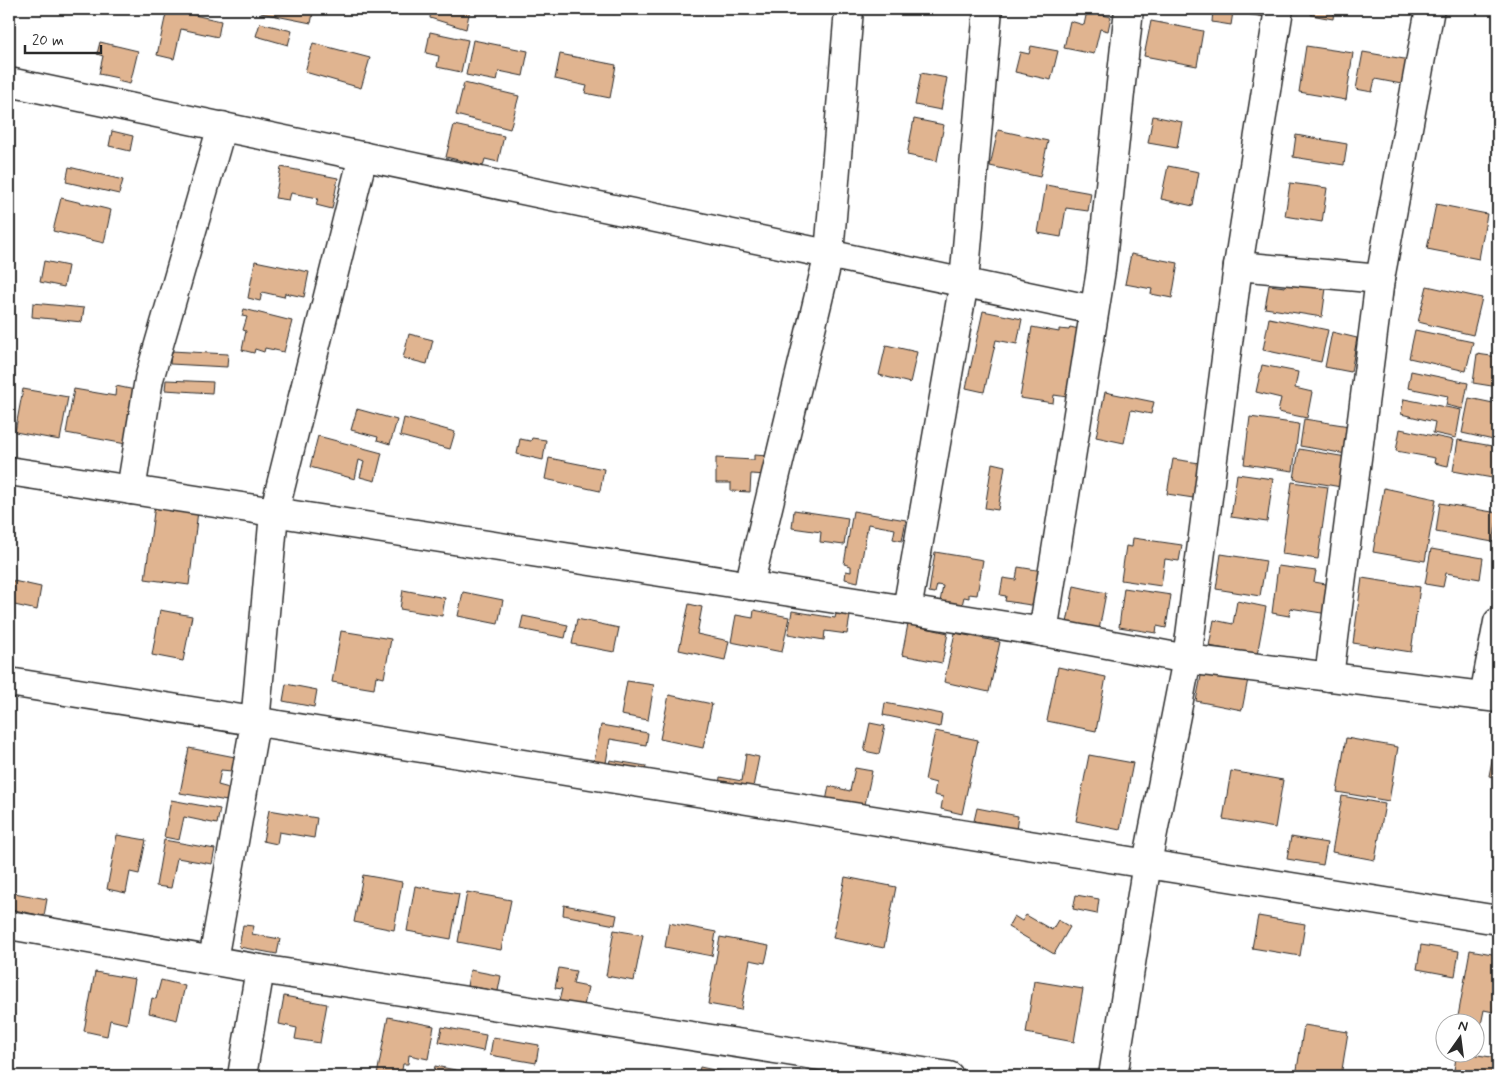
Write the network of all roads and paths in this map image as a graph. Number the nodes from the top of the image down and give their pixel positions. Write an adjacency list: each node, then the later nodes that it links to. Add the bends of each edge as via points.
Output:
1 (849, 9): 9 (street)
2 (988, 9): 12 (street)
3 (1129, 9): 13 (street)
4 (1279, 9): 10 (street)
5 (1430, 9): 11 (street)
6 (9, 82): 7 (street)
7 (222, 126): 8 (street); 15 (street, via 149,379)
8 (363, 156): 9 (street); 16 (street)
9 (829, 254): 12 (street); 17 (street)
10 (1238, 266): 11 (street); 21 (street)
11 (1380, 279): 22 (street)
12 (964, 282): 13 (street); 18 (street)
13 (1094, 310): 20 (street)
14 (9, 471): 15 (street)
15 (131, 490): 16 (street)
16 (274, 513): 17 (street); 25 (street)
17 (749, 586): 18 (street)
18 (908, 610): 20 (street)
19 (1498, 622): 24 (street)
20 (1042, 632): 21 (street)
21 (1187, 658): 22 (street); 26 (street)
22 (1329, 677): 24 (street)
23 (9, 682): 25 (street)
24 (1491, 697)
25 (255, 723): 26 (street); 29 (street)
26 (1147, 863): 27 (street); 33 (street)
27 (1498, 920)
28 (9, 925): 29 (street)
29 (213, 960): 30 (street)
30 (260, 969): 31 (street); 32 (street)
31 (242, 1076)
32 (949, 1076)
33 (1113, 1076)

